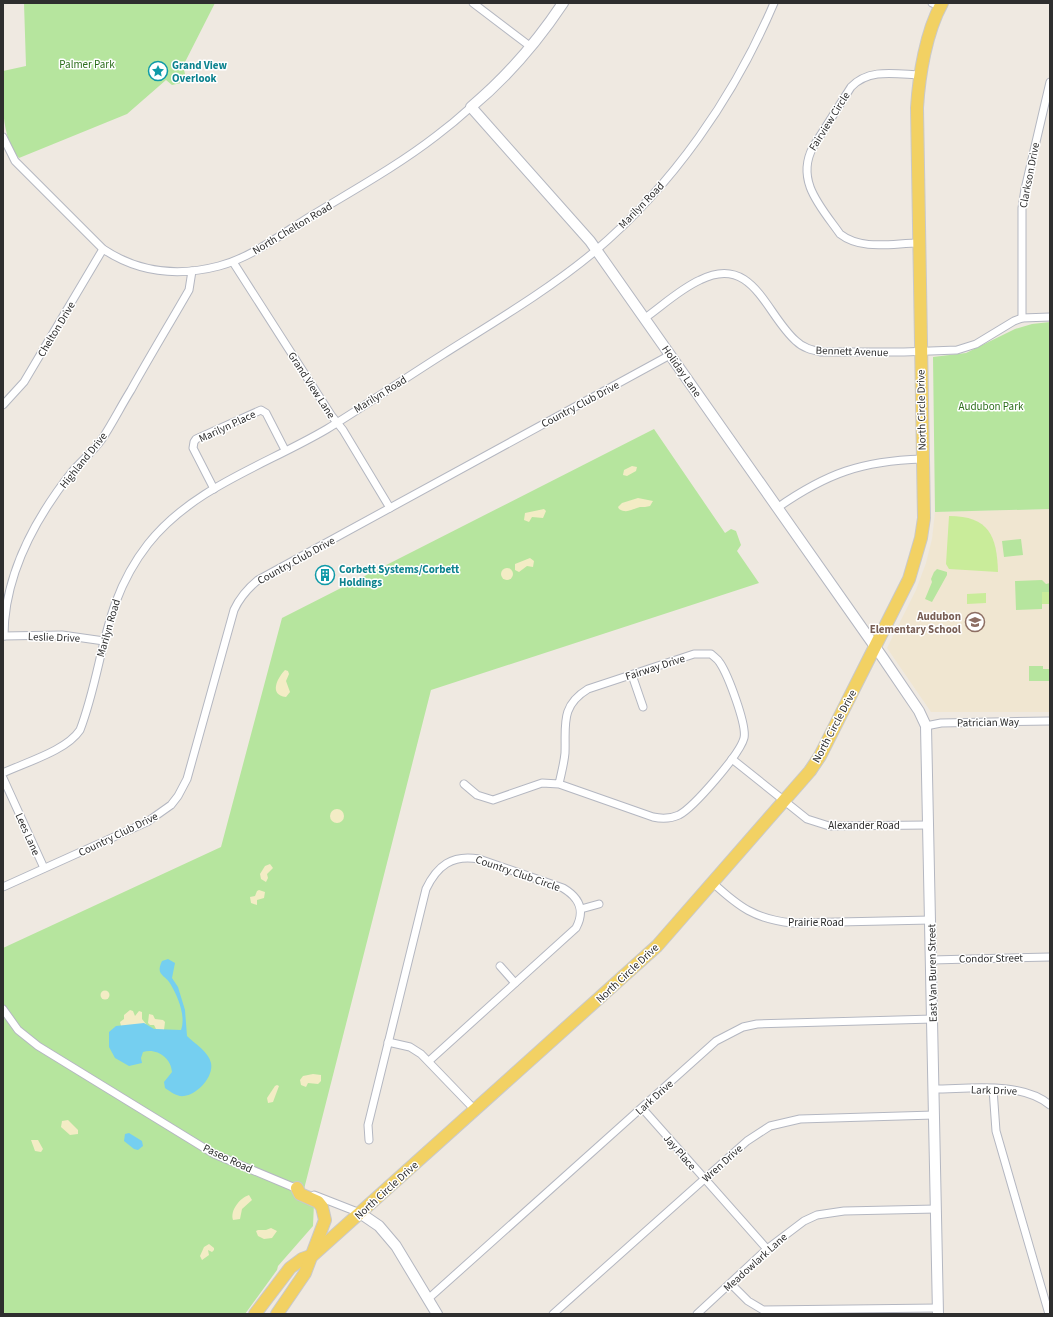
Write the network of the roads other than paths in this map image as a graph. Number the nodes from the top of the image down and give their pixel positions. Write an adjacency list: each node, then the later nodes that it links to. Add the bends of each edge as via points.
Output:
1 (473, 3): 5 (street)
2 (563, 3): 5 (street, North Chelton Road)
3 (774, 3): 12 (street, Marilyn Road, via 733,86 703,132 657,189)
4 (938, 4): 6 (main road, North Circle Drive)
5 (531, 47): 8 (street, North Chelton Road, via 502,80)
6 (920, 75): 10 (main road, North Circle Drive, via 916,137); 10 (street, Fairview Circle, via 876,74 856,81 812,147 806,169 810,188 840,234 846,239 860,244)
7 (1050, 82): 17 (street, Clarkson Drive, via 1022,208)
8 (471, 107): 12 (street, Holiday Lane); 13 (street, North Chelton Road, via 436,137)
9 (3, 137): 11 (street, North Chelton Road, via 15,161)
10 (919, 243): 18 (main road, North Circle Drive)
11 (103, 249): 14 (street, North Chelton Road, via 118,259 145,269); 20 (street, Chelton Drive, via 24,382)
12 (596, 250): 16 (street, Holiday Lane); 21 (street, Marilyn Road, via 521,305)
13 (233, 262): 14 (street, North Chelton Road); 21 (street, Grand View Lane)
14 (192, 271): 27 (street, Highland Drive, via 189,290 102,439 62,484 33,532 8,594)
15 (1050, 317): 17 (street, Bennett Avenue)
16 (645, 318): 18 (street, Bennett Avenue, via 699,280 716,274 725,274 749,282 792,338 812,350); 19 (street, Holiday Lane)
17 (1022, 318): 18 (street, Bennett Avenue, via 1007,323 976,344 965,348)
18 (920, 352): 23 (main road, North Circle Drive)
19 (670, 355): 25 (street, Country Club Drive); 26 (street, Holiday Lane)
20 (3, 405)
21 (337, 422): 22 (street, Marilyn Road); 25 (street, Grand View Lane)
22 (285, 450): 24 (street, Marilyn Road); 24 (street, Marilyn Place, via 262,410 196,439 193,448)
23 (922, 459): 26 (street, via 886,461 853,468 808,487); 30 (main road, North Circle Drive, via 924,518 916,558 909,579)
24 (214, 489): 28 (street, Marilyn Road, via 194,500 173,518 140,555 118,592)
25 (390, 508): 43 (street, Country Club Drive, via 258,580 243,594 234,610 187,778 171,805 147,822)
26 (777, 508): 30 (street, Holiday Lane)
27 (3, 636): 28 (street, Leslie Drive, via 62,635)
28 (104, 641): 37 (street, Marilyn Road, via 83,722 76,736 65,745)
29 (715, 646): 31 (street)
30 (876, 648): 35 (street, East Van Buren Street, via 919,711); 41 (main road, North Circle Drive, via 820,756)
31 (711, 654): 32 (street, Fairway Drive, via 694,654); 36 (street, via 723,668 743,721 744,737)
32 (632, 675): 33 (street); 40 (street, Fairway Drive, via 588,689 572,701 566,715 565,754)
33 (643, 707)
34 (1050, 721): 35 (street, Patrician Way)
35 (926, 726): 42 (street, East Van Buren Street)
36 (732, 759): 40 (street, via 688,809 668,819 652,817); 41 (street)
37 (3, 773)
38 (3, 778): 43 (street, Lees Lane)
39 (464, 784): 40 (street, via 477,795 494,800 542,783)
40 (559, 784)
41 (784, 801): 42 (street, Alexander Road, via 807,819 829,826); 44 (main road, North Circle Drive)
42 (928, 824): 48 (street, East Van Buren Street)
43 (44, 868): 45 (street, Country Club Drive)
44 (713, 883): 48 (street, Prairie Road, via 747,911 776,921); 61 (main road, North Circle Drive, via 657,946)
45 (3, 887)
46 (599, 904): 47 (street)
47 (581, 908): 52 (street, via 576,928); 55 (street, Country Club Circle, via 575,896 563,888 479,859 462,858 446,862 435,873 426,889)
48 (931, 920): 50 (street, East Van Buren Street)
49 (1050, 958): 50 (street, Condor Street)
50 (932, 960): 54 (street, East Van Buren Street)
51 (500, 966): 52 (street)
52 (515, 983): 56 (street)
53 (3, 1009): 65 (street, Paseo Road, via 18,1030 38,1046 191,1140 229,1161)
54 (933, 1020): 57 (street, East Van Buren Street); 60 (street, Lark Drive, via 757,1024 743,1027 716,1041)
55 (388, 1042): 56 (street, via 410,1047); 63 (street, Country Club Circle, via 368,1124)
56 (429, 1061): 61 (street)
57 (934, 1089): 58 (street, Lark Drive); 62 (street, East Van Buren Street)
58 (993, 1089): 59 (street, Lark Drive, via 1024,1091); 78 (street, via 996,1131)
59 (1050, 1105)
60 (642, 1108): 64 (street, Jay Place); 71 (street, Lark Drive)
61 (475, 1110): 67 (main road, North Circle Drive)
62 (934, 1115): 64 (street, Wren Drive, via 819,1117 786,1121 758,1133); 66 (street, East Van Buren Street)
63 (369, 1140)
64 (704, 1179): 68 (street, Jay Place); 76 (street, Wren Drive)
65 (297, 1188): 67 (street, Paseo Road); 69 (main road, via 300,1194 318,1202 324,1213 324,1227 317,1239)
66 (936, 1210): 68 (street, Meadowlark Lane, via 817,1215 804,1221); 72 (street, East Van Buren Street)
67 (360, 1213): 69 (main road, North Circle Drive); 71 (street, Paseo Road, via 379,1226 396,1246)
68 (767, 1249): 70 (street, Meadowlark Lane)
69 (313, 1255): 73 (main road, North Circle Drive, via 290,1268); 74 (main road, North Circle Drive, via 305,1273)
70 (731, 1284): 72 (street, via 755,1307 763,1310); 77 (street, Meadowlark Lane)
71 (428, 1299): 75 (street, Paseo Road)
72 (938, 1311)
73 (255, 1314)
74 (277, 1314)
75 (437, 1314)
76 (553, 1314)
77 (698, 1314)
78 (1049, 1314)

